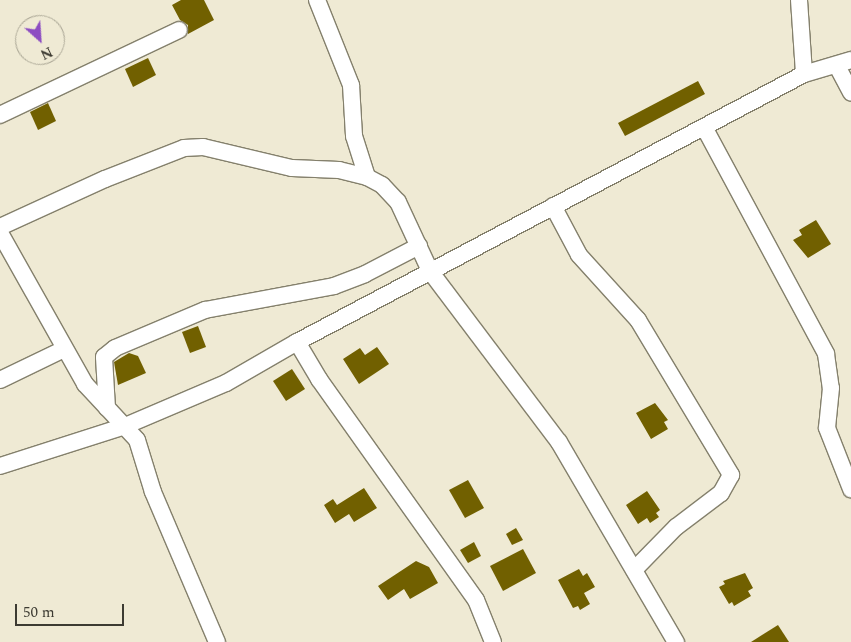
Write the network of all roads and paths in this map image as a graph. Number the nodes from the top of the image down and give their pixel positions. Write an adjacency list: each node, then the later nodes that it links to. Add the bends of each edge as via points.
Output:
1 (317, 0): 9 (street, via 351,84 354,136)
2 (799, 0): 5 (street)
3 (179, 30): 7 (street)
4 (844, 63): 5 (street); 6 (street)
5 (804, 74): 8 (street)
6 (851, 92)
7 (0, 115)
8 (704, 127): 10 (street); 21 (street, via 826,354 831,388 827,428)
9 (367, 177): 11 (street, via 339,170 292,168 203,147 184,148 105,179); 13 (street, via 382,185 398,202)
10 (553, 206): 14 (street); 22 (street, via 579,255 638,320 731,475 722,493 676,527)
11 (0, 227)
12 (0, 233): 16 (street)
13 (419, 246): 14 (street); 18 (street, via 334,286 205,310 115,348 104,357)
14 (430, 271): 15 (street); 22 (street, via 559,442)
15 (297, 342): 19 (street, via 226,383); 24 (street, via 319,379 476,600)
16 (64, 348): 17 (street); 18 (street, via 85,384)
17 (0, 380)
18 (107, 408): 19 (street)
19 (125, 426): 20 (street); 23 (street, via 141,449 153,492)
20 (0, 466)
21 (851, 489)
22 (634, 570): 25 (street)
23 (217, 642)
24 (493, 642)
25 (676, 642)

